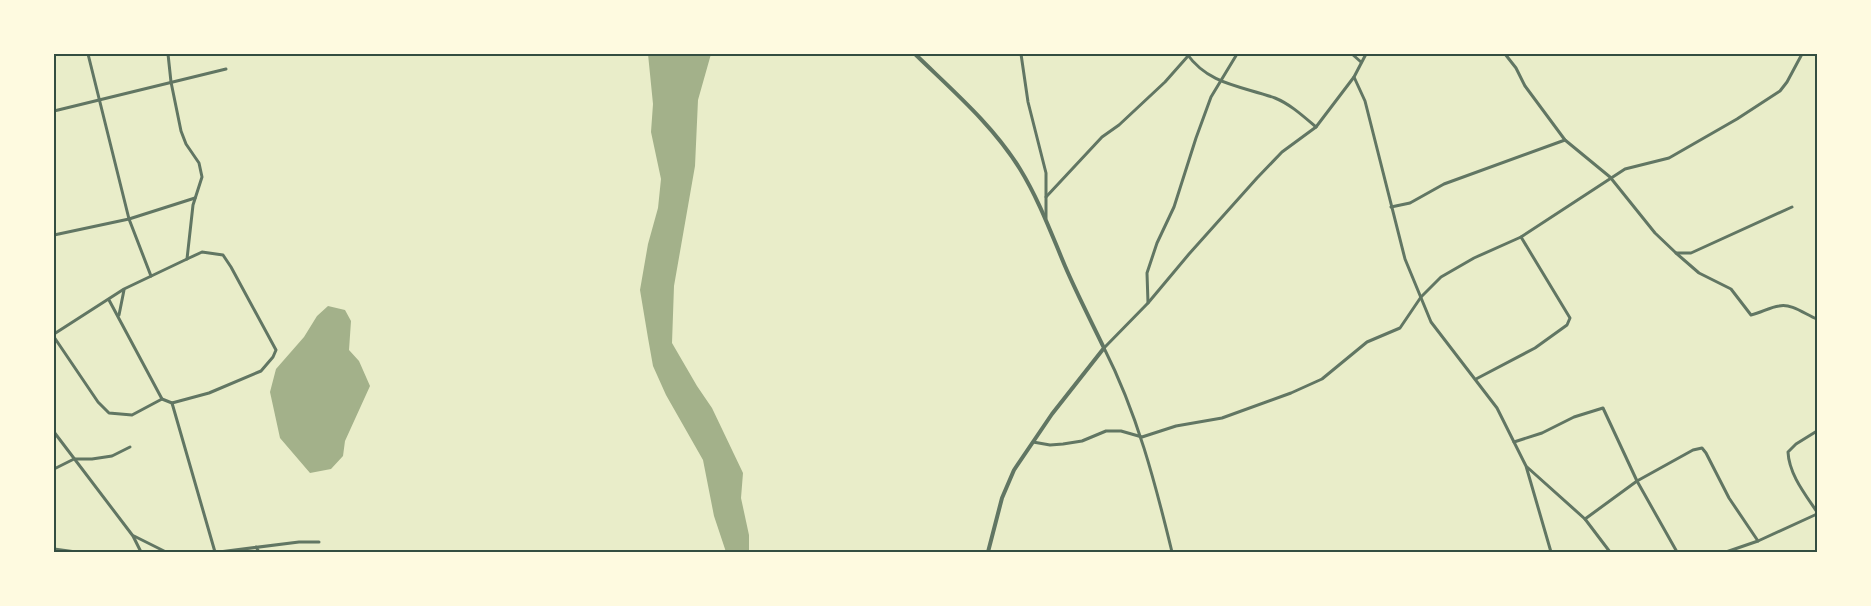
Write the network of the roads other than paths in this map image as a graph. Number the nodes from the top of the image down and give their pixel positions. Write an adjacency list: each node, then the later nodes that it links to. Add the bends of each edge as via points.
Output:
1 (88, 54): 16 (street)
2 (168, 54): 15 (street)
3 (915, 54): 25 (street, via 1001,143 1020,169)
4 (1021, 54): 22 (street, via 1028,102 1046,174)
5 (1237, 54): 14 (street)
6 (1352, 54): 11 (street)
7 (1366, 54): 11 (street)
8 (1505, 54): 19 (street)
9 (1802, 54): 20 (street, via 1780,91 1737,119 1669,158 1625,169)
10 (1187, 55): 14 (street, via 1203,72); 22 (street, via 1165,82 1102,137)
11 (1361, 62): 13 (street)
12 (226, 69): 15 (street)
13 (1354, 77): 18 (street); 23 (street, via 1365,101)
14 (1220, 81): 18 (street, via 1276,99); 35 (street, via 1208,105 1174,207 1147,273)
15 (171, 82): 16 (street); 21 (street, via 181,131 202,177)
16 (100, 100): 17 (street); 26 (street)
17 (54, 111)
18 (1316, 127): 35 (street, via 1282,152 1247,188)
19 (1565, 140): 20 (street); 23 (street, via 1444,184 1410,203)
20 (1610, 177): 28 (street); 29 (street, via 1655,233)
21 (196, 197): 26 (street); 30 (street)
22 (1046, 197): 25 (street)
23 (1391, 207): 33 (street, via 1405,259)
24 (1792, 207): 29 (street, via 1691,253)
25 (1046, 218): 39 (street, via 1064,265)
26 (129, 220): 27 (street); 31 (street)
27 (54, 235)
28 (1521, 237): 33 (street, via 1441,277); 40 (street, via 1570,318 1567,326 1535,348)
29 (1676, 253): 37 (street, via 1699,273 1731,288 1751,315 1780,305)
30 (186, 259): 31 (street); 42 (street, via 202,252 222,255 276,350 261,371 209,393)
31 (151, 276): 32 (street)
32 (124, 289): 34 (street); 36 (street)
33 (1421, 297): 40 (street, via 1431,322); 45 (street, via 1400,328 1367,342 1322,379 1222,418 1176,426)
34 (109, 300): 36 (street); 38 (street)
35 (1148, 303): 39 (street)
36 (118, 317): 41 (street)
37 (1817, 319)
38 (54, 335): 41 (street, via 98,402 109,413 132,415)
39 (1104, 348): 45 (street); 46 (street)
40 (1476, 379): 47 (street, via 1497,408)
41 (162, 399): 42 (street)
42 (172, 402): 63 (street)
43 (1817, 431): 53 (street, via 1788,452 1798,483)
44 (54, 432): 49 (street)
45 (1142, 437): 46 (street, via 1121,431 1063,444); 67 (street)
46 (1032, 442): 66 (street, via 1008,483)
47 (1514, 442): 50 (street); 52 (street, via 1542,433 1574,416 1603,408)
48 (130, 447): 49 (street, via 112,456)
49 (74, 459): 51 (street); 55 (street)
50 (1526, 466): 54 (street); 68 (street)
51 (54, 469)
52 (1637, 481): 54 (street); 56 (street, via 1702,448 1729,498); 70 (street)
53 (1817, 513): 56 (street)
54 (1585, 519): 69 (street)
55 (133, 536): 61 (street); 62 (street)
56 (1758, 541): 71 (street)
57 (319, 542): 58 (street)
58 (256, 547): 64 (street); 65 (street)
59 (54, 549): 60 (street)
60 (76, 552)
61 (141, 552)
62 (166, 552)
63 (215, 552)
64 (219, 552)
65 (259, 552)
66 (988, 552)
67 (1172, 552)
68 (1551, 552)
69 (1610, 552)
70 (1677, 552)
71 (1726, 552)

